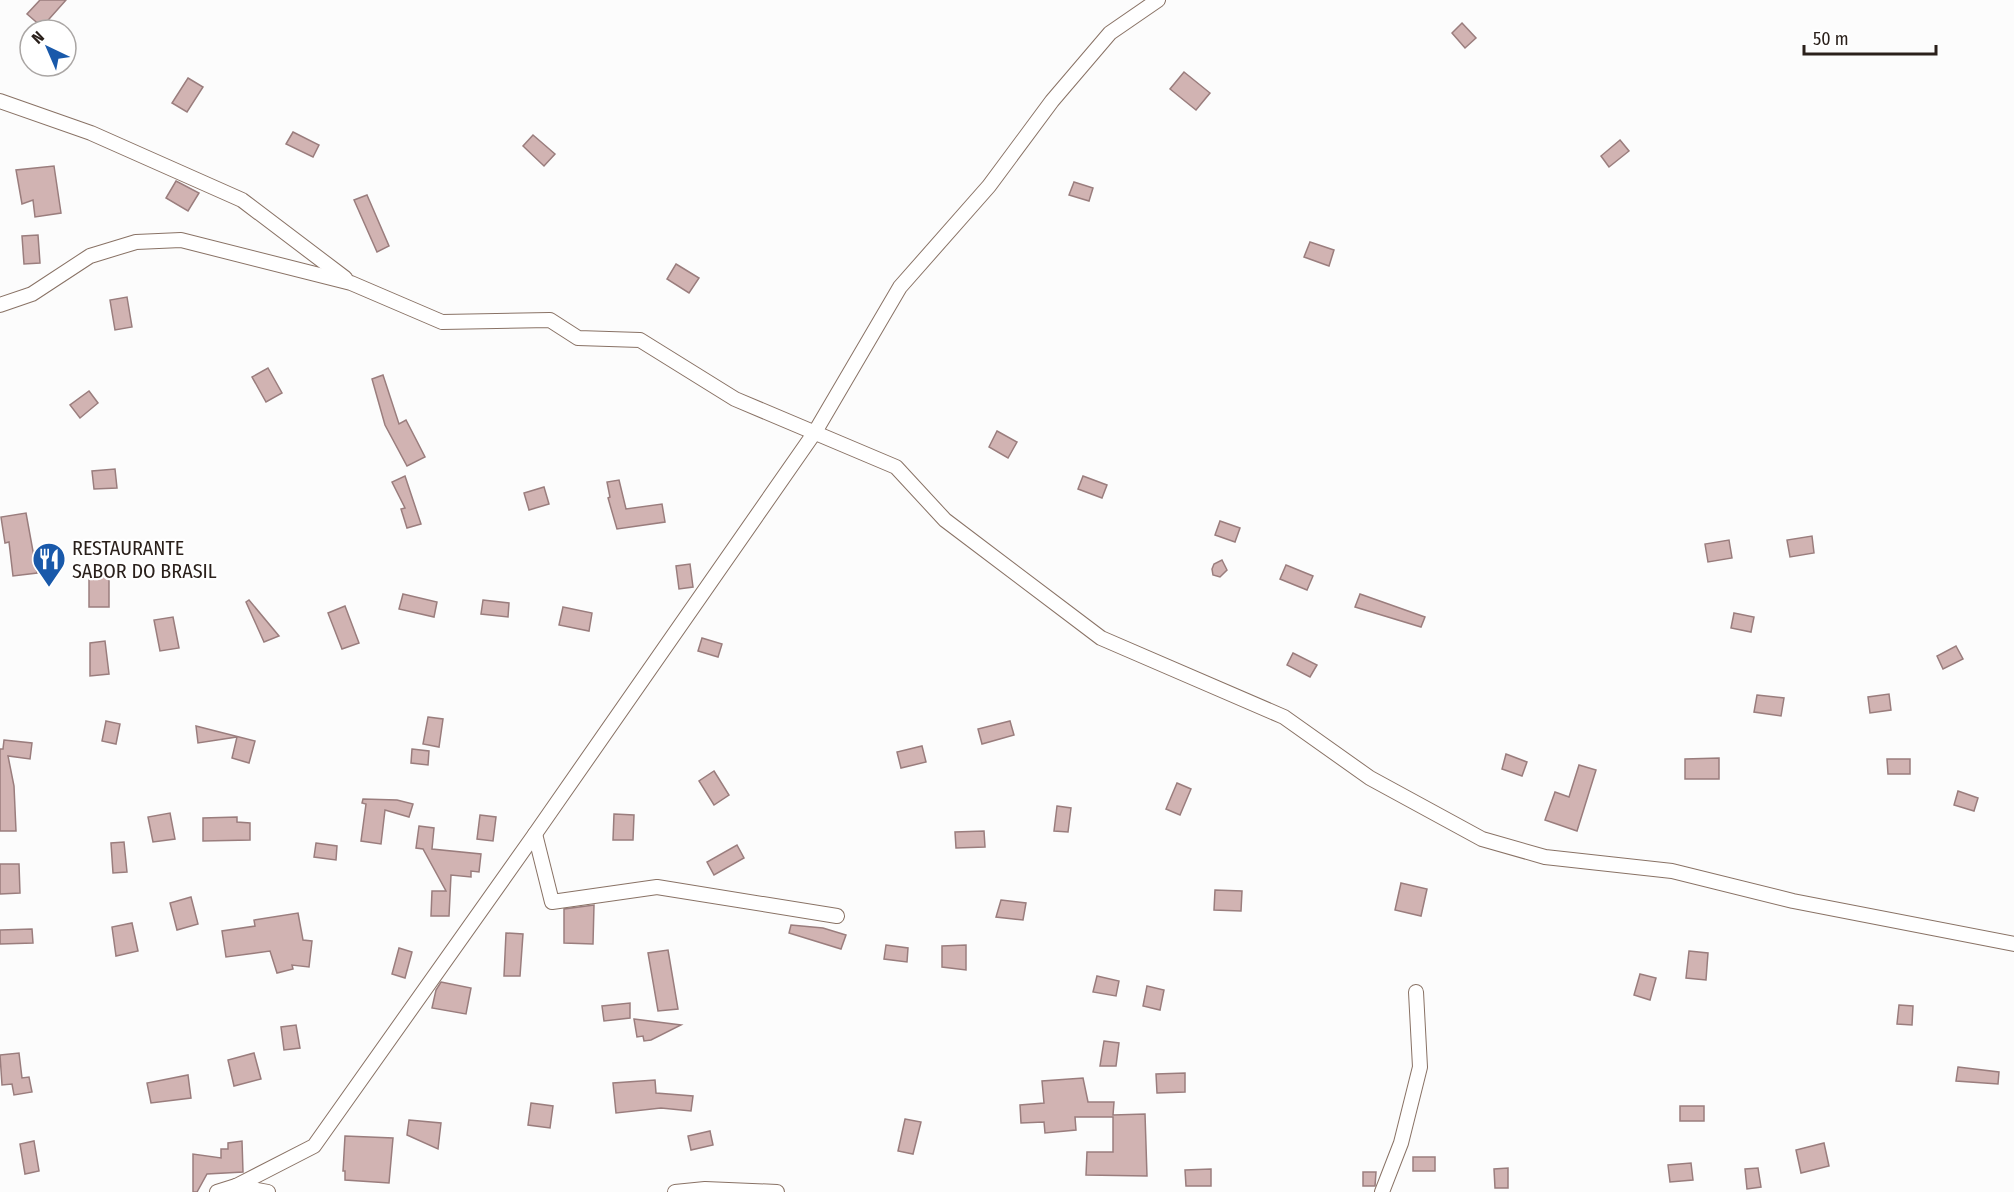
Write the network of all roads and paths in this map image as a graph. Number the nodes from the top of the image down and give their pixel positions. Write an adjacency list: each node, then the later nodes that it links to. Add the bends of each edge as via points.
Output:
1 (1158, 0): 5 (street, via 1110,33 1052,101 989,186 900,287)
2 (0, 101): 3 (street, via 91,133 242,200)
3 (351, 283): 4 (street, via 181,240 136,242 90,256 32,294); 5 (street, via 442,322 550,320 578,338 640,340 735,399)
4 (0, 305)
5 (815, 432): 6 (street); 8 (street, via 896,466 945,520 1101,638 1284,717 1370,778 1482,838 1545,857 1672,871 1793,901)
6 (535, 834): 7 (street, via 552,902 657,887); 10 (street, via 314,1146)
7 (837, 916)
8 (2014, 944)
9 (1416, 992): 15 (street, via 1420,1067 1401,1143)
10 (236, 1186): 11 (street); 12 (street)
11 (217, 1192)
12 (267, 1192)
13 (675, 1192): 14 (street)
14 (777, 1192)
15 (1382, 1192)

